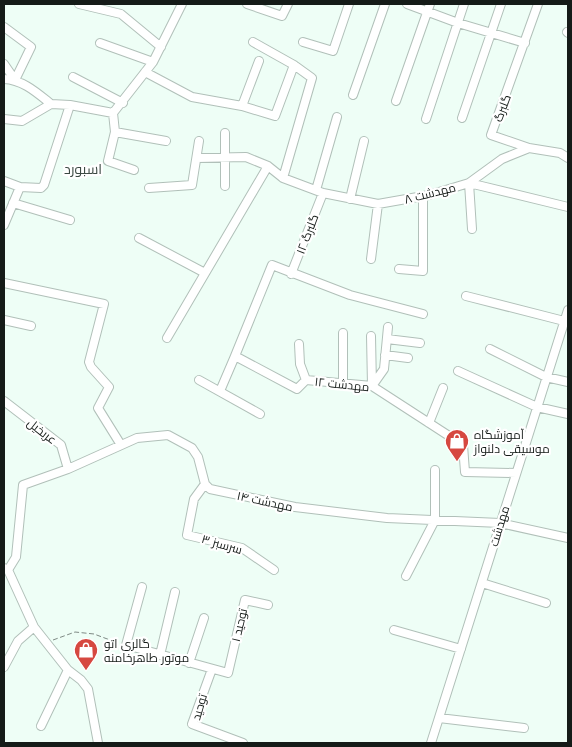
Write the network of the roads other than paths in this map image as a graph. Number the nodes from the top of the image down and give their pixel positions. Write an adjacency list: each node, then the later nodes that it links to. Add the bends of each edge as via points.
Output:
1 (78, 4): 11 (street)
2 (182, 4): 20 (street)
3 (247, 4): 4 (street, via 282,16)
4 (288, 4)
5 (349, 4): 17 (street, via 332,51)
6 (385, 4): 29 (street)
7 (407, 4): 12 (street)
8 (464, 4): 13 (street)
9 (501, 4): 15 (street)
10 (538, 4): 19 (street)
11 (94, 6): 20 (street, via 122,14)
12 (429, 7): 13 (street); 30 (street)
13 (458, 23): 15 (street); 39 (street)
14 (4, 27): 28 (street, via 31,47)
15 (491, 33): 19 (street); 37 (street)
16 (252, 42): 24 (street)
17 (304, 42)
18 (100, 43): 22 (street)
19 (525, 43): 45 (street, گلبرگ, via 491,135)
20 (160, 47): 22 (street)
21 (259, 61): 34 (street)
22 (153, 62): 25 (street)
23 (4, 64): 28 (street)
24 (294, 65): 34 (street, via 276,116); 51 (street, via 312,78)
25 (145, 72): 31 (street); 34 (street, via 192,97)
26 (73, 77): 31 (street)
27 (4, 79): 28 (street)
28 (15, 80): 32 (street)
29 (353, 95)
30 (396, 101)
31 (122, 103): 35 (street)
32 (51, 104): 33 (street); 38 (street, via 22,121)
33 (70, 105): 35 (street); 55 (street, via 44,185 41,188)
34 (242, 106)
35 (114, 113): 40 (street)
36 (337, 117): 57 (street, گلبرگ ١٢)
37 (462, 118)
38 (4, 119)
39 (426, 119)
40 (115, 132): 42 (street); 50 (street, via 108,161)
41 (224, 134): 47 (street)
42 (166, 141)
43 (364, 141): 59 (street)
44 (199, 142): 46 (street)
45 (529, 148): 48 (street, via 560,153); 53 (street, مهدشت ۸, via 502,159)
46 (197, 158): 47 (street, مهدشت ۸); 56 (street, via 192,185)
47 (226, 158): 49 (street, مهدشت ۸, via 246,157); 54 (street)
48 (568, 158)
49 (268, 166): 51 (street, مهدشت ۸); 69 (street)
50 (134, 170)
51 (284, 178): 57 (street, مهدشت ۸)
52 (4, 181): 55 (street)
53 (469, 183): 58 (street, مهدشت ۸); 62 (street); 65 (street)
54 (225, 186)
55 (20, 187): 60 (street)
56 (149, 188)
57 (320, 192): 59 (street, مهدشت ۸); 70 (street, گلبرگ ١٢)
58 (423, 196): 61 (street, مهدشت ۸); 68 (street, via 423,271)
59 (350, 199): 61 (street, مهدشت ۸)
60 (13, 204): 63 (street); 64 (street)
61 (378, 204): 67 (street)
62 (568, 207)
63 (70, 220)
64 (4, 225)
65 (472, 229)
66 (139, 238): 69 (street)
67 (371, 259)
68 (399, 270)
69 (206, 272): 81 (street)
70 (291, 274): 74 (street, via 350,295); 86 (street, via 272,265)
71 (4, 282): 103 (street, via 104,304 89,362 109,387 98,408)
72 (466, 296): 76 (street)
73 (568, 310): 76 (street, مهدشت)
74 (423, 314)
75 (4, 320): 77 (street)
76 (567, 321): 90 (street, مهدشت)
77 (31, 326)
78 (388, 327): 82 (street)
79 (343, 333): 94 (street)
80 (371, 336): 95 (street)
81 (167, 338)
82 (387, 339): 83 (street); 87 (street)
83 (420, 343)
84 (299, 344): 92 (street, via 300,364)
85 (490, 349): 90 (street)
86 (235, 356): 92 (street, مهدشت ۱۲, via 297,389); 97 (street)
87 (385, 356): 88 (street); 95 (street, via 384,369)
88 (408, 358)
89 (458, 371): 99 (street)
90 (546, 377): 93 (street); 99 (street, مهدشت)
91 (199, 380): 97 (street)
92 (306, 380): 94 (street, مهدشت ۱۲)
93 (568, 382)
94 (343, 383): 95 (street, مهدشت ۱۲)
95 (372, 386): 102 (street, مهدشت ۱۲)
96 (443, 388): 102 (street)
97 (220, 392): 100 (street)
98 (4, 401): 104 (street, عربخیل, via 61,445)
99 (537, 407): 101 (street); 106 (street, مهدشت)
100 (260, 414)
101 (568, 414)
102 (429, 422): 106 (street, مهدشت ۱۲, via 463,445 465,472)
103 (121, 445): 104 (street); 107 (street, via 137,438 168,435 192,448 198,457)
104 (68, 469): 111 (street, via 23,485 16,557)
105 (435, 470): 108 (street)
106 (516, 473): 109 (street, مهدشت)
107 (205, 484): 108 (street, مهدشت ۱۴, via 210,489 295,508); 112 (street, سرسبز ۳, via 194,499 187,534 242,548)
108 (435, 520): 109 (street, مهدشت ۱۴); 113 (street)
109 (500, 523): 110 (street, مهدشت ۱۴); 114 (street, مهدشت)
110 (568, 538)
111 (6, 569): 120 (street)
112 (274, 570)
113 (406, 576)
114 (482, 583): 117 (street); 122 (street, مهدشت)
115 (142, 586): 123 (street, via 126,646)
116 (175, 592): 123 (street)
117 (546, 602)
118 (268, 605): 126 (street, توحید ۱, via 245,600 228,673)
119 (204, 618): 124 (street)
120 (34, 627): 125 (street, via 18,641); 127 (street)
121 (394, 630): 122 (street)
122 (461, 649): 128 (street, مهدشت)
123 (160, 655): 124 (street)
124 (189, 663): 126 (street)
125 (4, 667)
126 (212, 669): 132 (street, توحید, via 192,724)
127 (68, 670): 129 (street); 131 (street, via 88,689)
128 (440, 718): 130 (street); 133 (street, مهدشت)
129 (42, 726)
130 (524, 728)
131 (98, 743)
132 (243, 743)
133 (432, 743)

